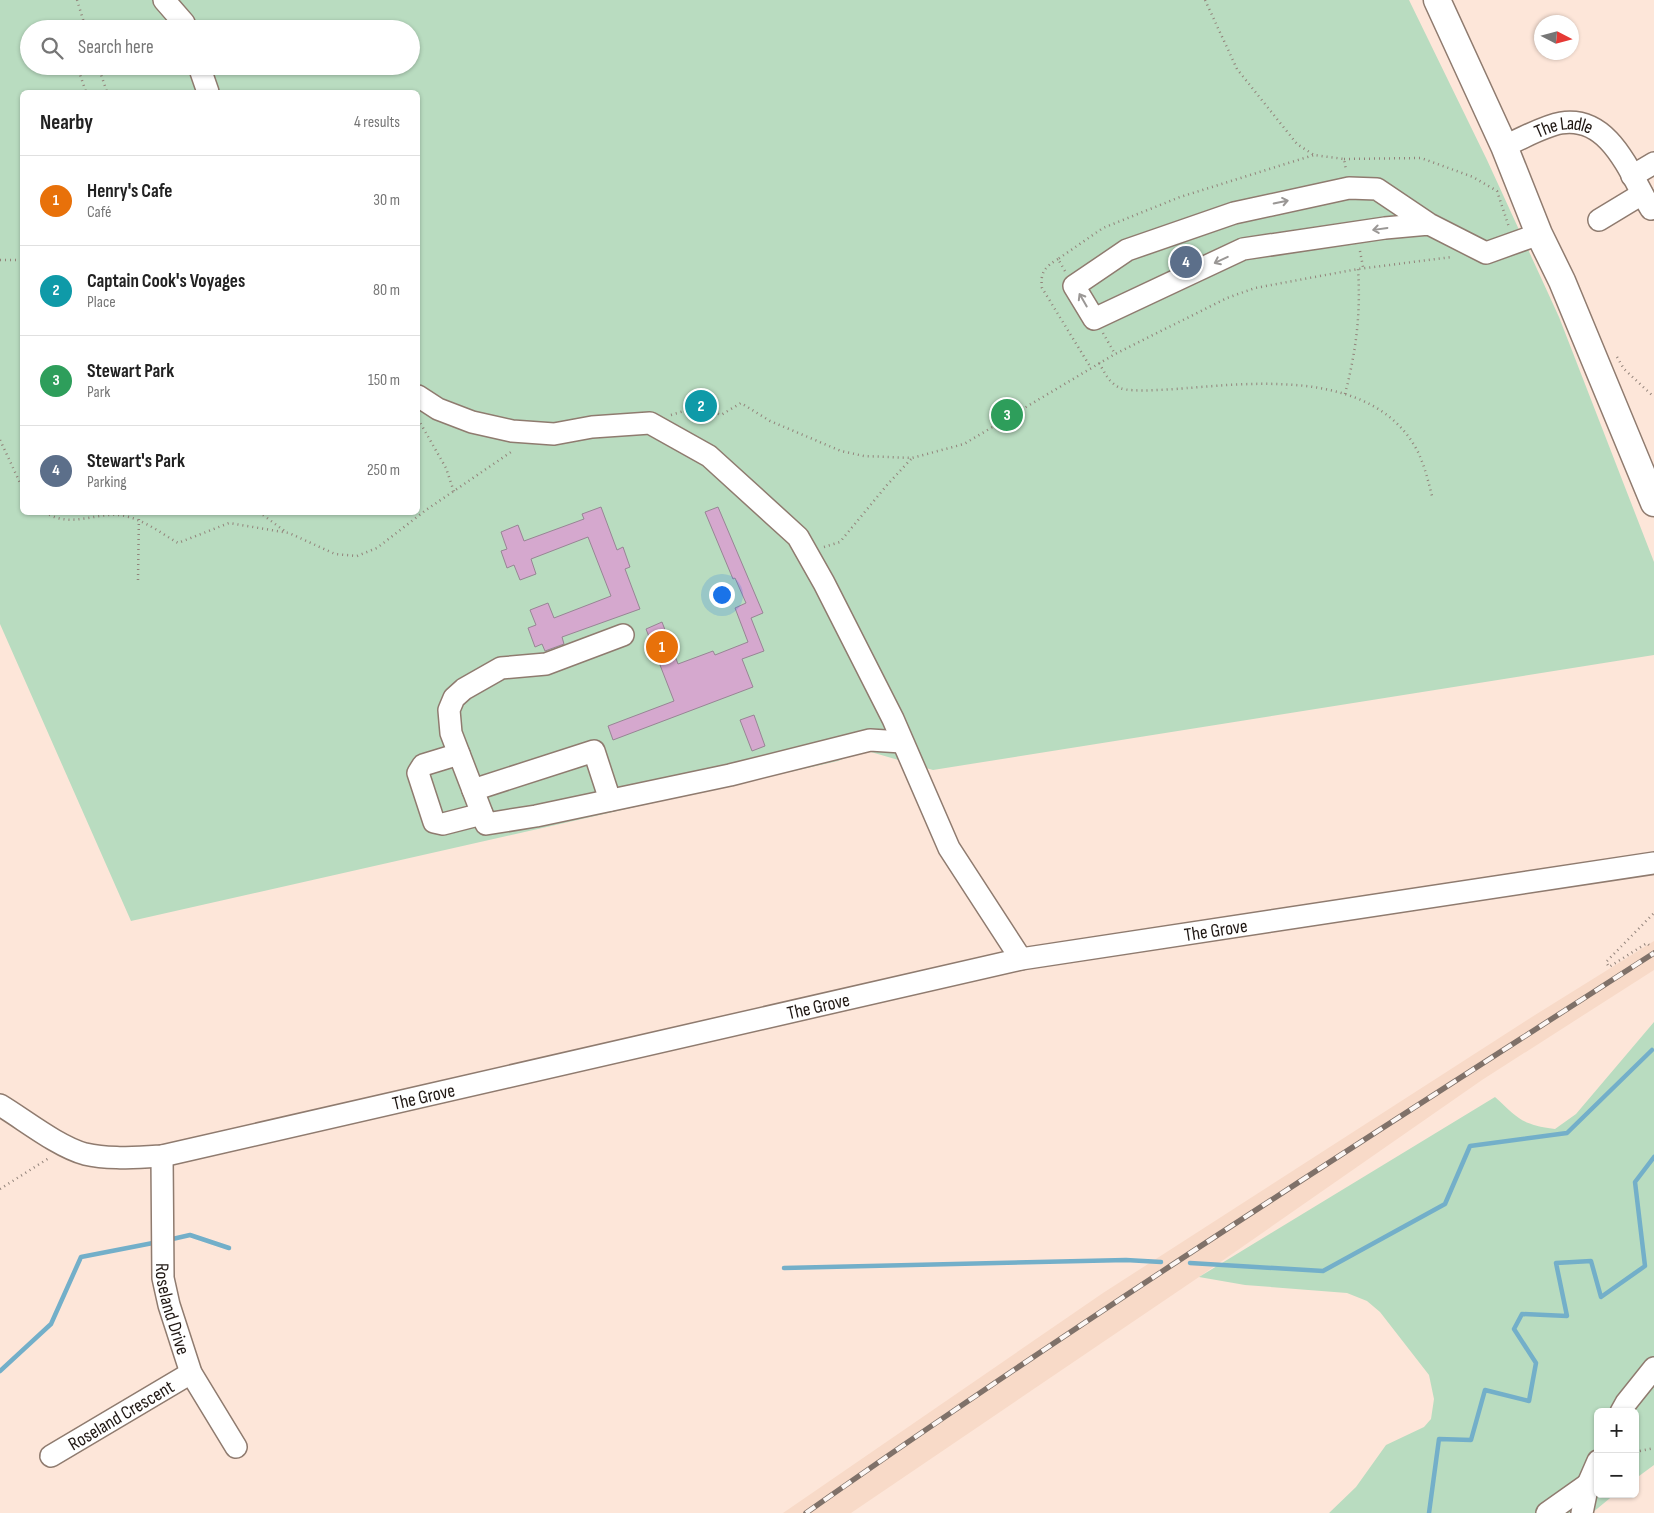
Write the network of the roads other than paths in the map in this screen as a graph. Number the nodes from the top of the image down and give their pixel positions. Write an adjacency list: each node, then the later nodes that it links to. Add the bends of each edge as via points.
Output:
1 (164, 0): 3 (street)
2 (1437, 0): 6 (main road)
3 (181, 20)
4 (202, 75): 5 (street)
5 (207, 90)
6 (1504, 146): 8 (street, The Ladle, via 1560,123 1580,122 1600,130 1612,143); 11 (main road)
7 (1654, 163): 8 (street)
8 (1643, 194): 9 (street)
9 (1599, 220)
10 (1429, 224): 10 (street, one-way to 10, via 1243,250 1094,319 1074,286 1127,250 1234,213 1349,188 1377,189); 11 (street, via 1486,253)
11 (1539, 234): 13 (main road, via 1562,281)
12 (420, 397): 15 (street, via 438,409 472,422 512,430 554,434 592,427 650,423 709,456 798,537)
13 (1654, 503)
14 (623, 635): 16 (street, via 546,664 501,668 464,689 454,698 449,710 451,733)
15 (902, 742): 18 (street, via 870,740 730,775); 21 (street, via 950,848)
16 (459, 754): 17 (street); 19 (street, via 423,765 418,773 434,822 443,824)
17 (473, 790): 18 (street, via 594,751); 19 (street)
18 (610, 800): 19 (street, via 486,824)
19 (482, 814)
20 (1654, 863): 21 (street, The Grove)
21 (1021, 959): 23 (street, The Grove)
22 (0, 1105): 23 (street, The Grove, via 67,1147 84,1153 106,1157)
23 (162, 1156): 25 (street, Roseland Drive, via 165,1287)
24 (1654, 1368): 26 (street)
25 (190, 1373): 27 (street, Roseland Drive); 28 (street, Roseland Crescent)
26 (1624, 1408)
27 (236, 1447)
28 (51, 1456)
29 (1594, 1470): 30 (street)
30 (1588, 1484): 31 (street); 32 (street)
31 (1547, 1513)
32 (1582, 1513)

